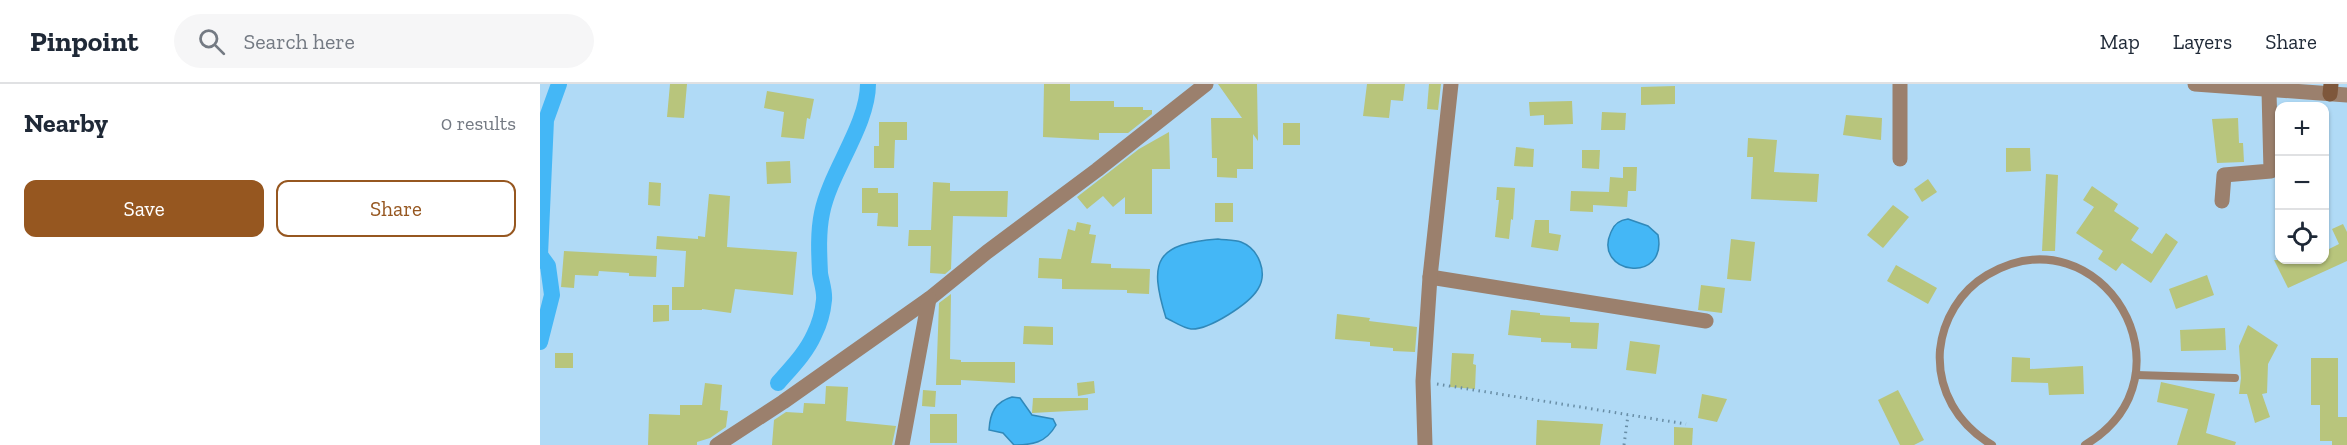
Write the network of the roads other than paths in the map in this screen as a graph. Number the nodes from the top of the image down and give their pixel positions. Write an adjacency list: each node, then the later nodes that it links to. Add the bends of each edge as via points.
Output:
1 (1206, 84): 11 (street)
2 (1451, 84): 10 (street)
3 (1900, 84): 8 (street)
4 (2195, 84): 6 (street)
5 (2331, 89): 6 (street); 7 (street)
6 (2269, 91): 9 (street, via 2271,171 2224,175)
7 (2347, 95)
8 (1900, 159)
9 (2222, 201)
10 (1430, 277): 12 (street); 17 (street, via 1423,381)
11 (929, 299): 15 (street); 16 (street)
12 (1706, 321)
13 (2136, 375): 14 (lane); 18 (lane, via 2136,344 2130,322 2119,302 2097,279 2055,261 2024,261 1995,270 1969,288 1955,306 1945,327 1940,358 1944,388 1954,409 1968,427); 19 (lane, via 2118,417)
14 (2235, 378)
15 (717, 445)
16 (902, 445)
17 (1425, 445)
18 (1992, 445)
19 (2085, 445)

